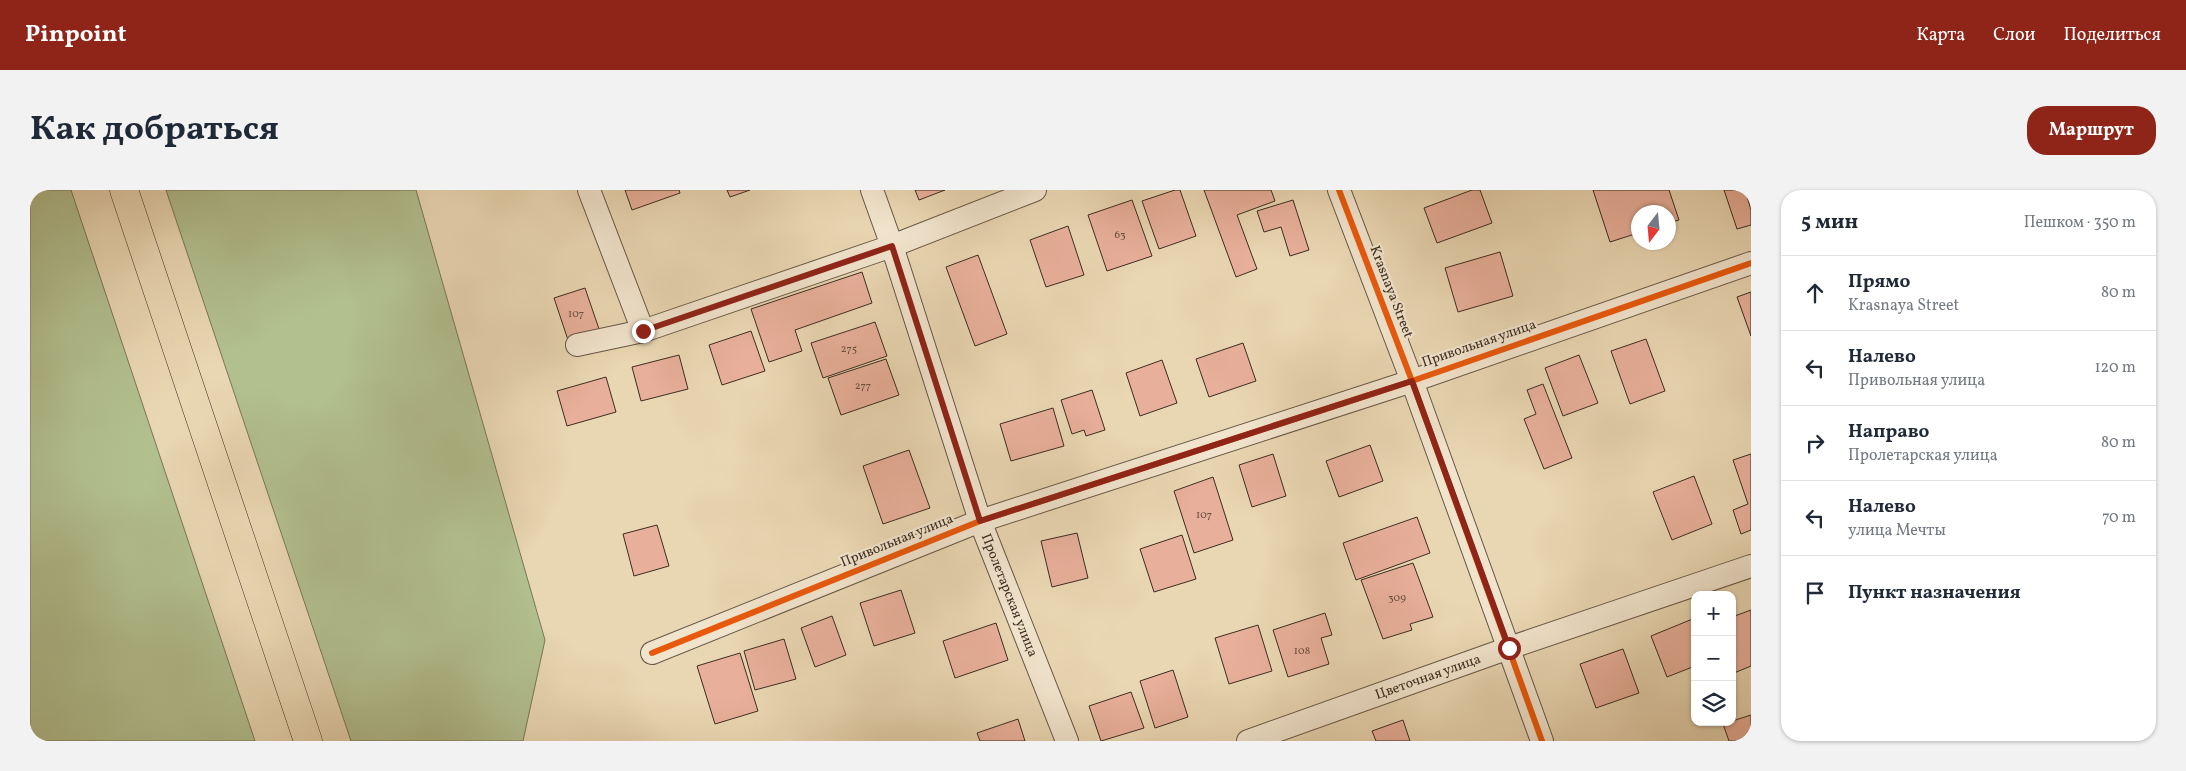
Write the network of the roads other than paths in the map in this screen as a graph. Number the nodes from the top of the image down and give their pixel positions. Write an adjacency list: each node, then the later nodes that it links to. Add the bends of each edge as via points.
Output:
1 (124, 190): 15 (main road)
2 (589, 190): 8 (street)
3 (872, 190): 6 (street, Пролетарская улица)
4 (1034, 190): 6 (street)
5 (1339, 190): 10 (street, Krasnaya Street)
6 (892, 246): 8 (street); 11 (street, Пролетарская улица)
7 (1751, 263): 10 (street, Привольная улица)
8 (643, 331): 9 (street)
9 (577, 345)
10 (1412, 381): 11 (street, Привольная улица); 13 (street, Krasnaya Street)
11 (980, 521): 14 (street, Привольная улица); 16 (street, Пролетарская улица)
12 (1751, 566): 13 (street, Цветочная улица)
13 (1509, 648): 17 (street, Цветочная улица); 18 (street, Krasnaya Street)
14 (652, 653)
15 (308, 741)
16 (1067, 741)
17 (1248, 741)
18 (1542, 741)

